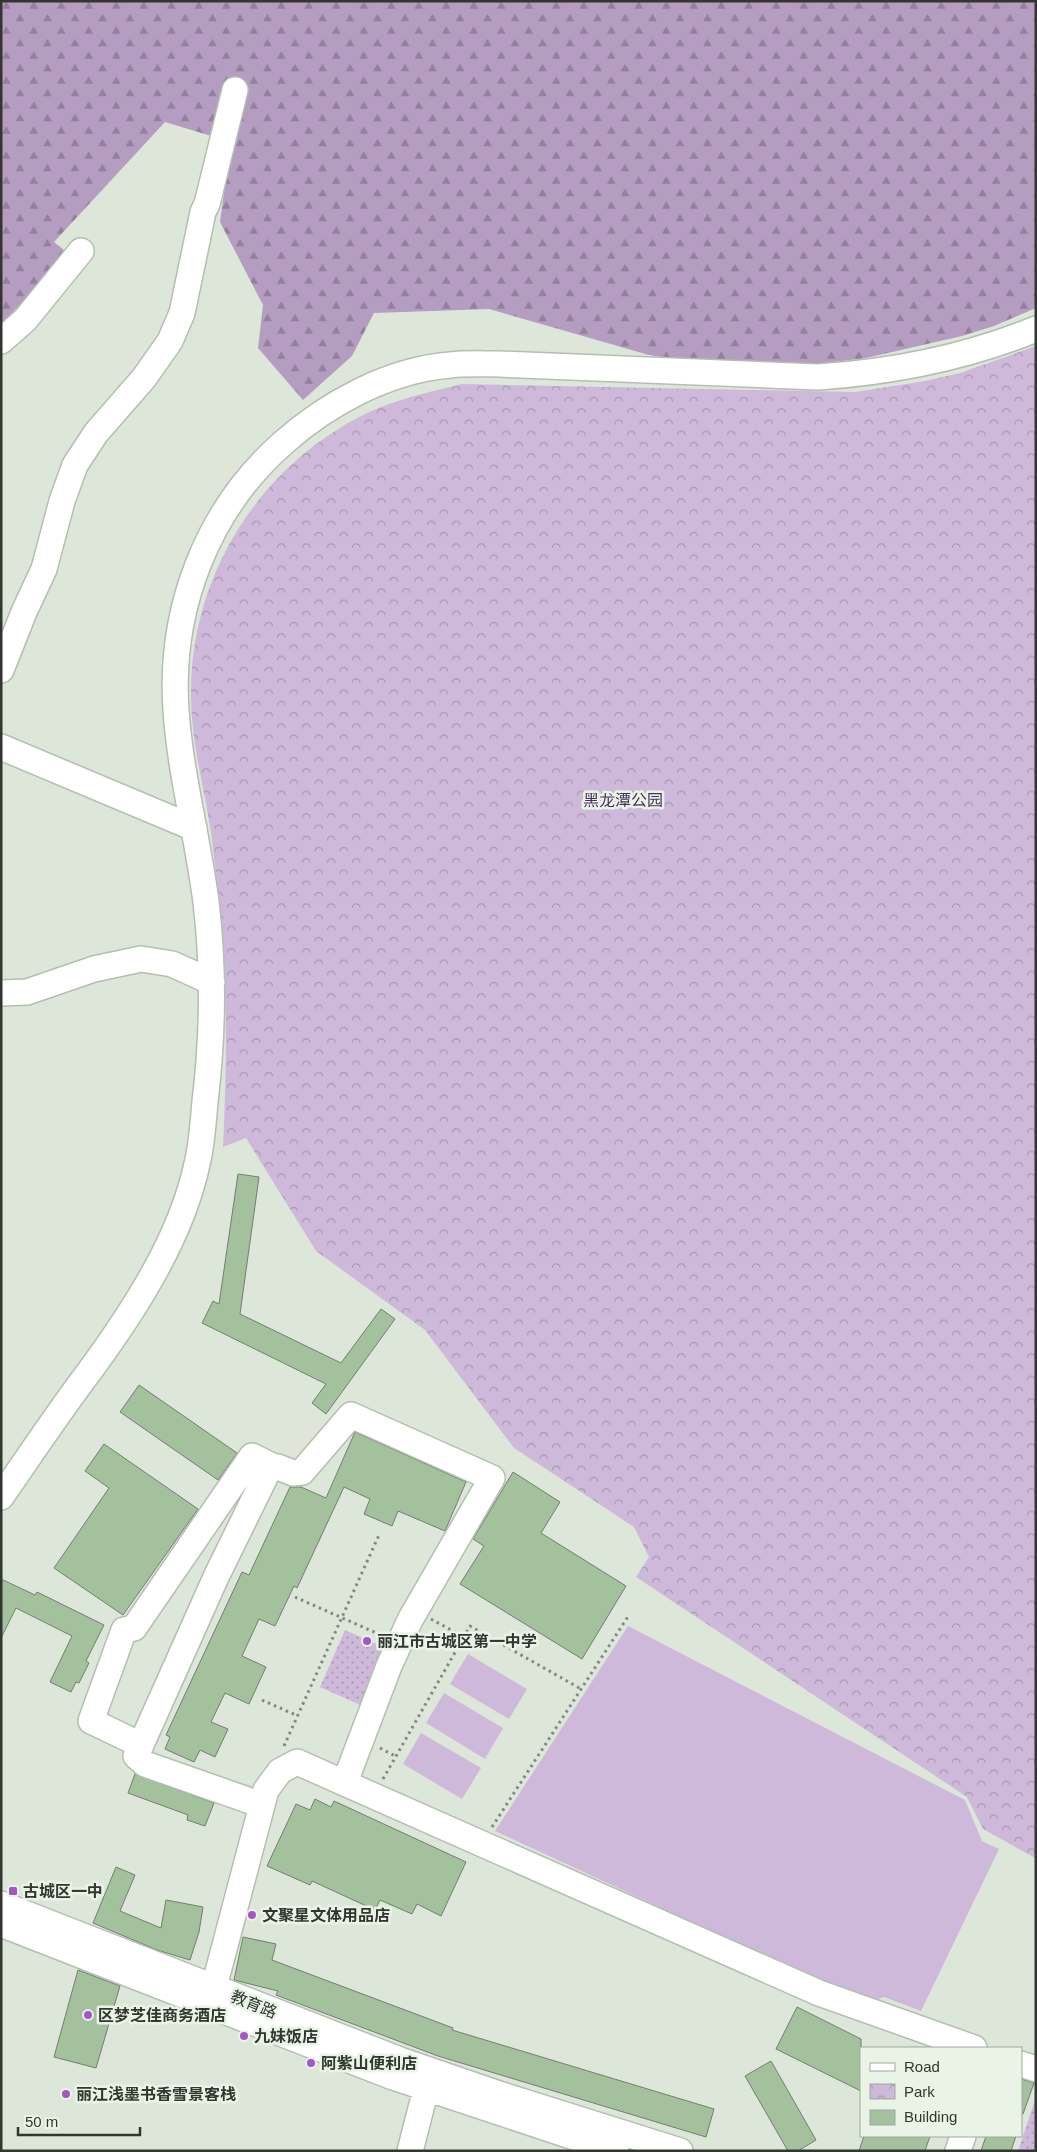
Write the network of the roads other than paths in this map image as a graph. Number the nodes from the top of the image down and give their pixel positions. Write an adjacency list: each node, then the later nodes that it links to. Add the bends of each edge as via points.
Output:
1 (235, 90): 5 (street, via 203,212 182,313 161,356 96,433 75,465 44,569)
2 (81, 251): 4 (street, via 24,320)
3 (1036, 329): 7 (street, via 958,356 856,375 778,377 499,364 449,365 394,378 342,401 294,433 258,467 219,519 196,567 178,636 175,688)
4 (1, 341)
5 (1, 670)
6 (1, 747): 7 (street)
7 (194, 828): 8 (street, via 206,907)
8 (212, 982): 9 (street, via 172,964 141,959 94,969 27,992); 11 (street, via 208,1081 197,1165 175,1227 128,1317)
9 (1, 993)
10 (274, 1467): 12 (street, via 268,1471 216,1577); 12 (street, via 252,1456 134,1628 124,1630 91,1721); 13 (street, via 293,1473 302,1472 351,1415 492,1478 400,1644)
11 (1, 1497)
12 (141, 1745): 14 (street, via 136,1756 145,1764)
13 (345, 1782): 14 (street, via 297,1762 280,1771 269,1783); 18 (street, via 819,1993)
14 (262, 1805): 17 (street)
15 (1, 1904): 17 (street, 教育路)
16 (1, 1924): 21 (street, 教育路)
17 (214, 1987): 25 (street, 教育路, via 400,2060)
18 (971, 2047)
19 (1022, 2064): 20 (street)
20 (1036, 2069)
21 (426, 2088): 23 (street); 24 (street, 教育路)
22 (963, 2137): 26 (street)
23 (410, 2151)
24 (616, 2151)
25 (680, 2151)
26 (958, 2151)

